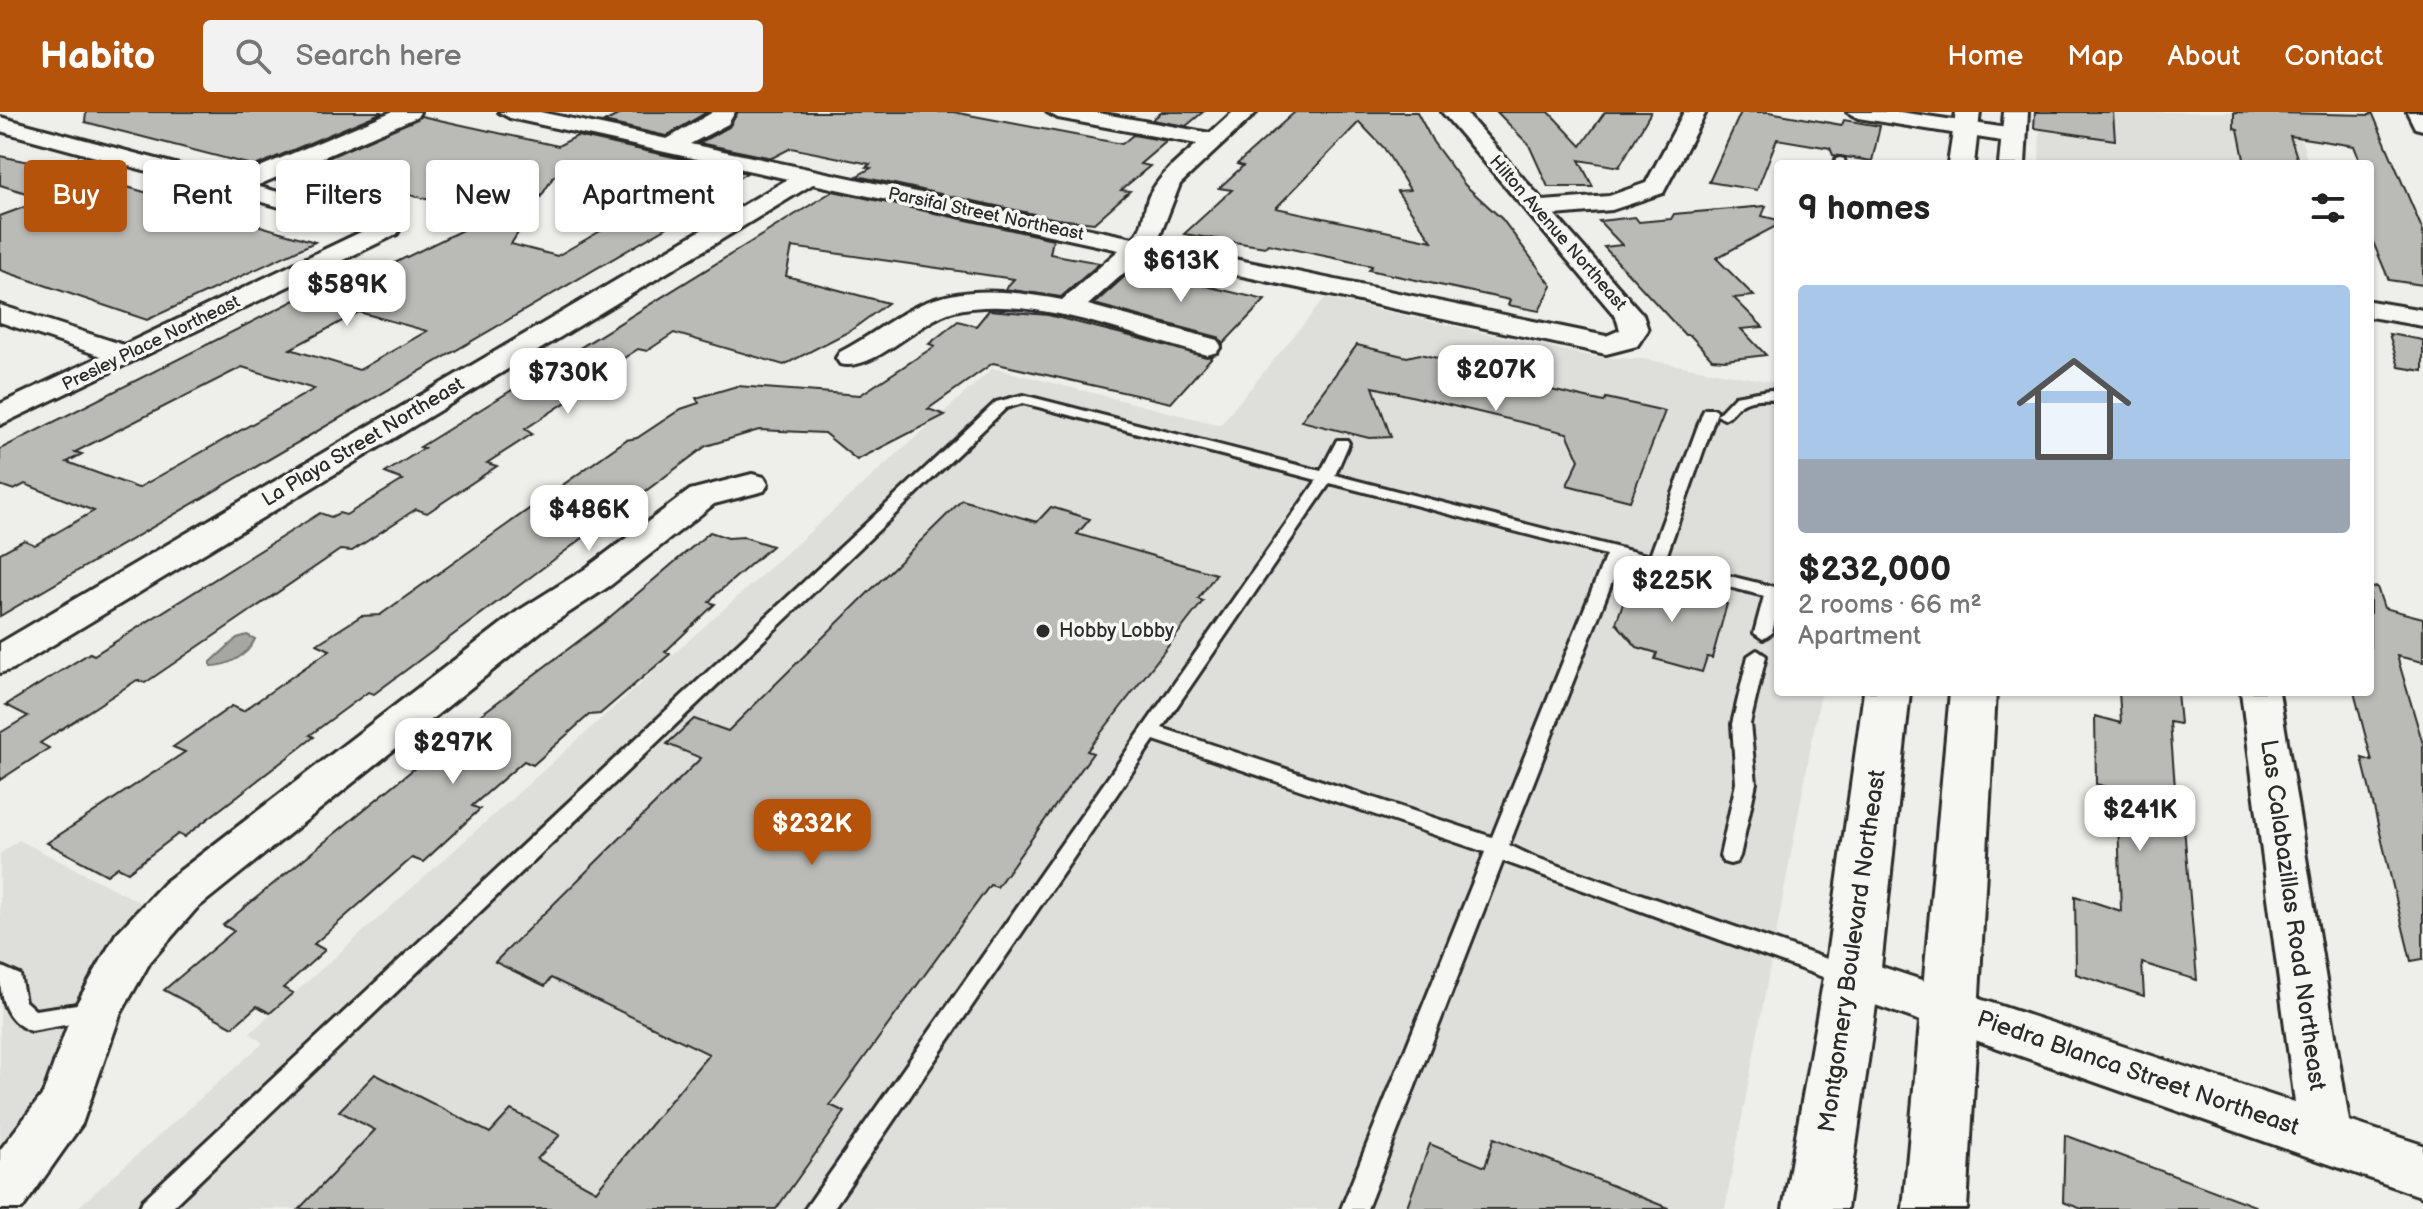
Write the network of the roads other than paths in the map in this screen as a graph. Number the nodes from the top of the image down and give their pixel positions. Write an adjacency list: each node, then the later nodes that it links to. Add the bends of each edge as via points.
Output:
1 (409, 112): 19 (street)
2 (510, 112): 15 (street, Parsifal Street Northeast)
3 (724, 112): 15 (street)
4 (1058, 112): 14 (street)
5 (1246, 112): 14 (street)
6 (1453, 112): 22 (street, Hilton Avenue Northeast)
7 (1695, 112): 22 (street, via 1655,188 1612,203)
8 (1858, 112): 10 (street)
9 (2418, 112): 11 (street)
10 (1967, 120): 13 (street); 16 (main road)
11 (2423, 123)
12 (0, 124): 18 (street)
13 (2015, 124): 17 (main road)
14 (1211, 140): 23 (street, via 1171,180 1155,212 1155,229)
15 (670, 146): 20 (street, Parsifal Street Northeast)
16 (1962, 160)
17 (2012, 160)
18 (143, 163)
19 (260, 175)
20 (809, 176): 23 (street, Parsifal Street Northeast); 43 (street, La Playa Street Northeast)
21 (260, 194): 30 (street, Presley Place Northeast, via 388,229)
22 (1539, 209): 28 (street, Hilton Avenue Northeast, via 1629,315 1634,330 1627,340 1606,345)
23 (1138, 247): 24 (street); 28 (street, Parsifal Street Northeast)
24 (1067, 310): 29 (street); 31 (street, via 1000,298 954,302 918,316)
25 (2374, 310): 27 (street)
26 (0, 313): 30 (street)
27 (2423, 318)
28 (1556, 336)
29 (1207, 346)
30 (126, 355): 33 (street, Presley Place Northeast)
31 (850, 358)
32 (1774, 395): 38 (lane, via 1746,395 1717,413)
33 (0, 416)
34 (1342, 443): 35 (lane)
35 (1327, 476): 37 (lane); 47 (lane); 57 (lane, via 1023,399 1001,405)
36 (752, 484): 53 (street, via 702,497 598,577 531,620 180,896 133,948)
37 (1615, 552): 38 (lane); 48 (lane)
38 (1656, 563): 39 (lane)
39 (1774, 594)
40 (1774, 597): 41 (lane)
41 (1763, 633)
42 (1757, 656): 49 (lane, via 1741,724 1746,783)
43 (0, 660)
44 (1887, 696): 51 (main road, Montgomery Boulevard Northeast)
45 (1973, 696): 52 (main road)
46 (2261, 696): 54 (street, Las Calabazillas Road Northeast)
47 (1150, 731): 48 (lane); 58 (lane)
48 (1497, 849): 51 (lane); 59 (lane)
49 (1730, 856)
50 (0, 976): 53 (lane, via 12,982 14,1005 31,1021)
51 (1852, 977): 52 (street, Piedra Blanca Street Northeast); 60 (main road, Montgomery Boulevard Northeast)
52 (1949, 1008): 54 (street, Piedra Blanca Street Northeast); 61 (main road)
53 (97, 1010): 56 (street, via 64,1107)
54 (2326, 1138): 55 (street, Piedra Blanca Street Northeast)
55 (2423, 1171)
56 (0, 1194)
57 (152, 1209)
58 (818, 1209)
59 (1354, 1209)
60 (1815, 1209)
61 (1935, 1209)

